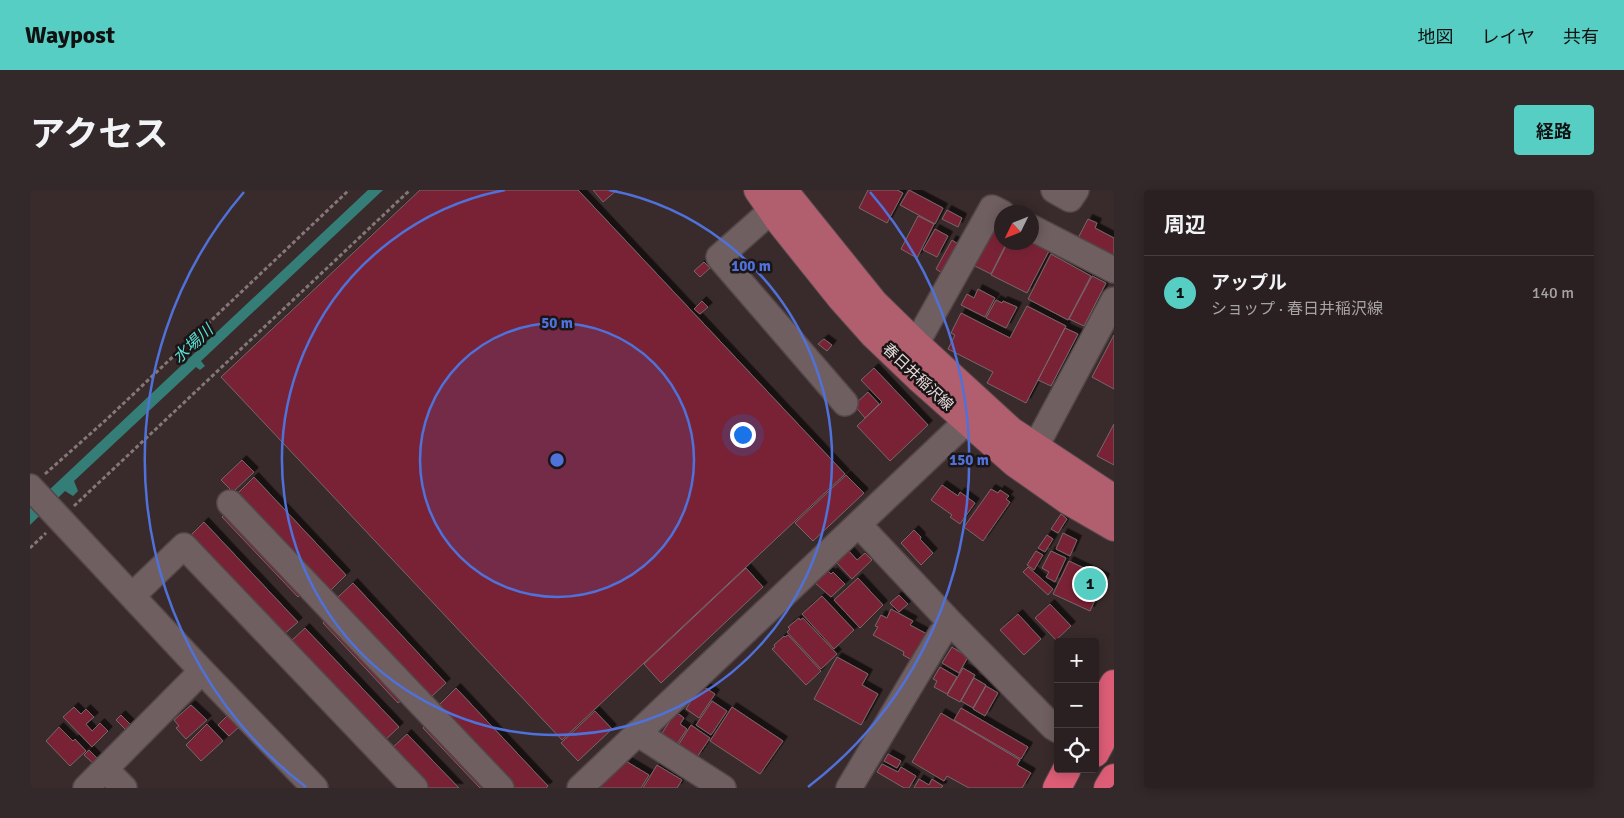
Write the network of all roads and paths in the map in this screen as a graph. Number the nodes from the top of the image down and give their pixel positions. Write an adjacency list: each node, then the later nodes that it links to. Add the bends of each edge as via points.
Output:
1 (349, 190): 14 (path)
2 (410, 190): 17 (path)
3 (1054, 190): 4 (street, via 1070,199)
4 (1076, 190)
5 (781, 197): 10 (main road, 春日井稲沢線, via 874,303); 11 (street, via 718,257); 12 (main road, 春日井稲沢線, via 841,298 874,335)
6 (994, 209): 10 (street)
7 (1039, 232): 8 (street)
8 (1114, 270)
9 (1114, 300): 13 (street)
10 (916, 344): 13 (main road, 春日井稲沢線, via 1011,430)
11 (845, 403)
12 (966, 422): 18 (street); 19 (main road, 春日井稲沢線, via 1014,463)
13 (1036, 446): 15 (main road, 春日井稲沢線)
14 (32, 489): 17 (street)
15 (1114, 499)
16 (230, 503): 37 (street)
17 (57, 516): 20 (street)
18 (858, 524): 21 (street); 27 (street)
19 (1114, 526)
20 (132, 596): 22 (street); 36 (street, via 184,546)
21 (951, 623): 26 (street); 40 (street, via 941,634)
22 (202, 671): 29 (street); 35 (street)
23 (1114, 684): 24 (highway)
24 (1099, 712)
25 (1114, 718): 28 (highway)
26 (1055, 728)
27 (637, 733): 38 (street); 39 (street)
28 (1099, 746)
29 (105, 769): 33 (street); 34 (street)
30 (1065, 773): 41 (highway)
31 (1084, 773): 42 (highway)
32 (1114, 778): 43 (highway)
33 (86, 788)
34 (124, 788)
35 (315, 788)
36 (415, 788)
37 (501, 788)
38 (580, 788)
39 (723, 788)
40 (849, 788)
41 (1057, 788)
42 (1076, 788)
43 (1108, 788)

